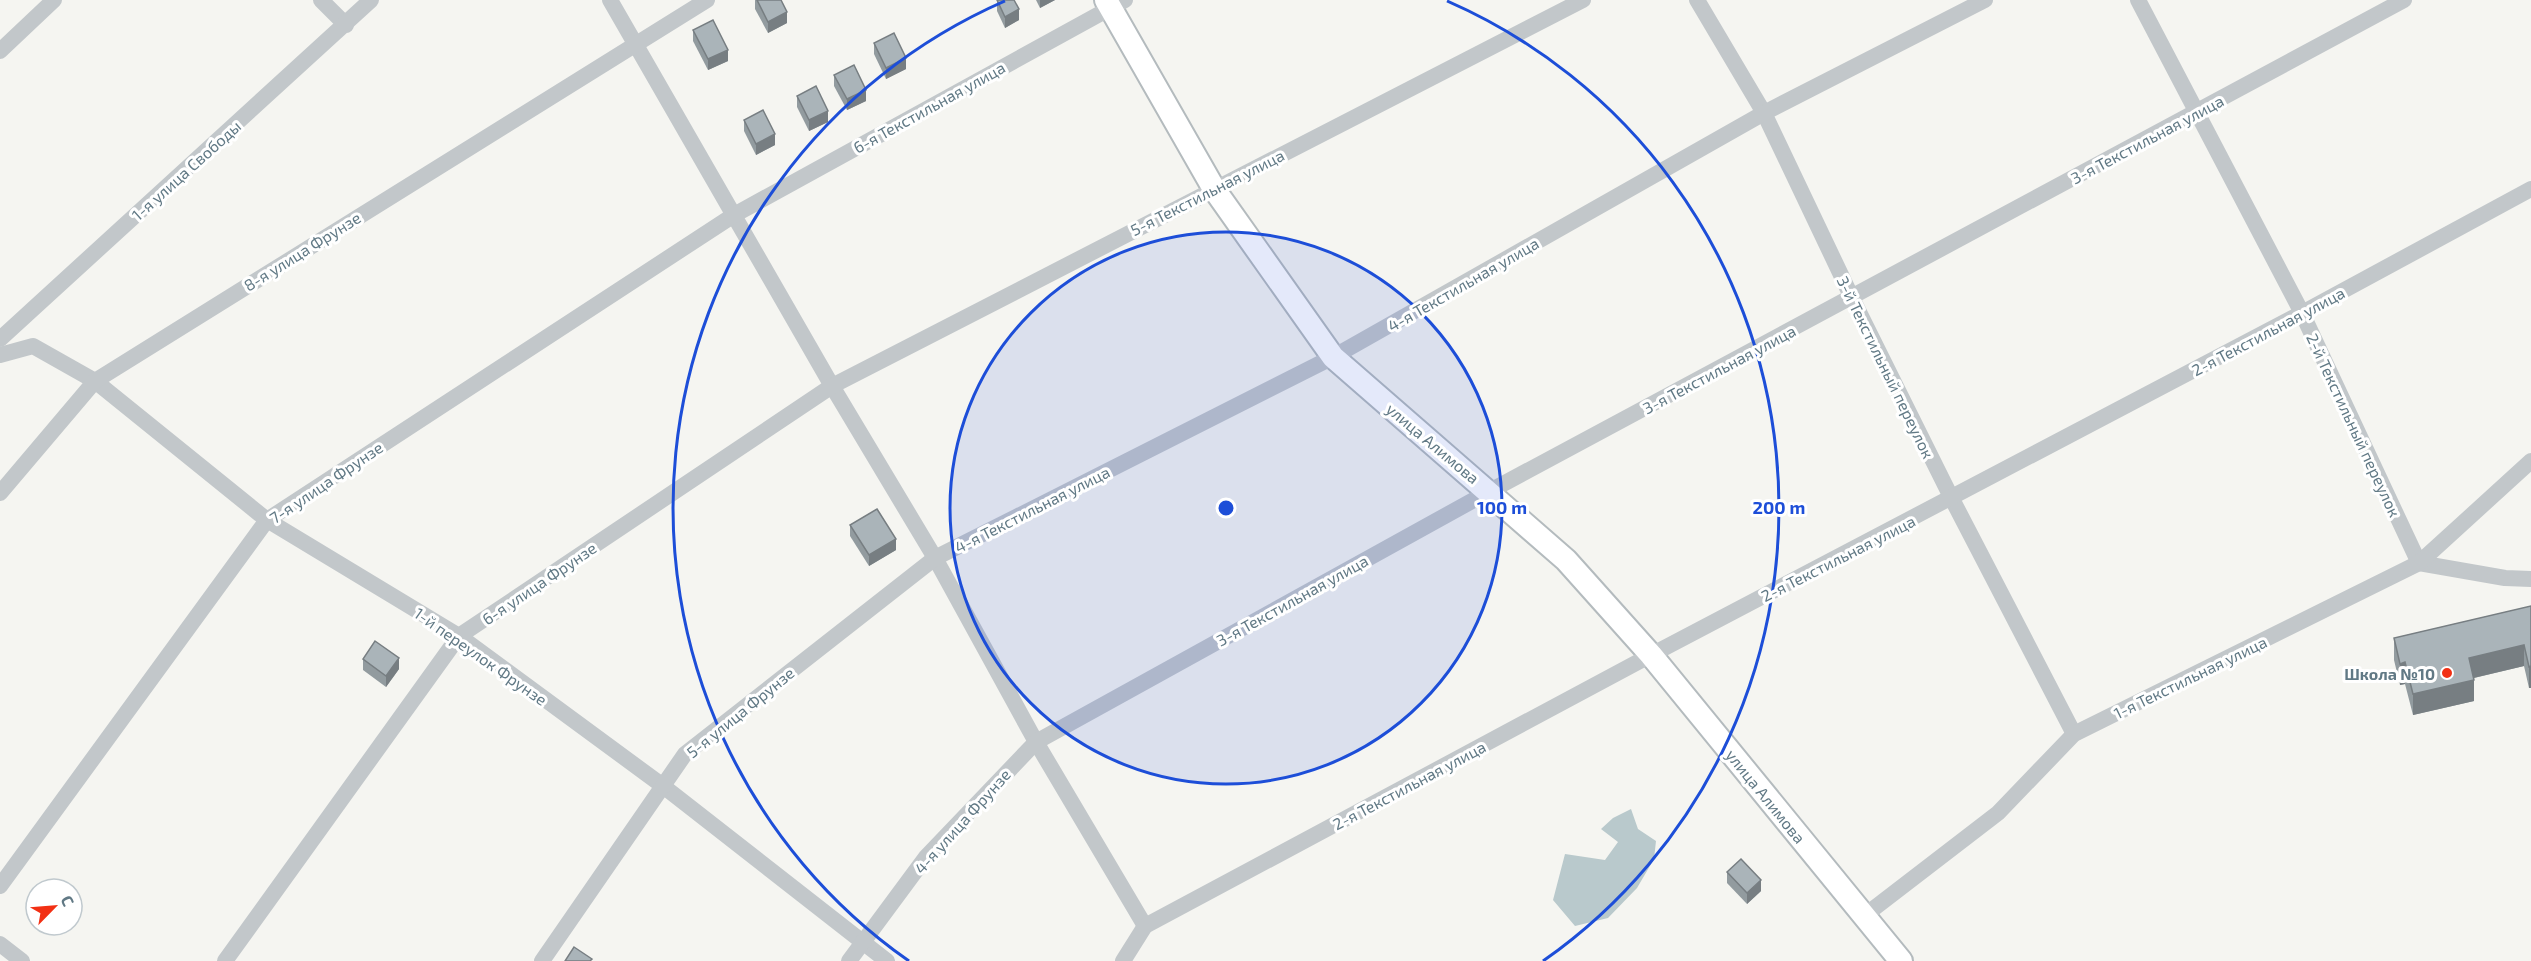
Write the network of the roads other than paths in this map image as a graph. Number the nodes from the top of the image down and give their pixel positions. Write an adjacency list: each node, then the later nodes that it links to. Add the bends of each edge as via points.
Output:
1 (54, 0): 14 (street)
2 (321, 0): 12 (street)
3 (371, 0): 12 (street, 1-я улица Свободы)
4 (610, 0): 13 (street)
5 (707, 0): 13 (street, 8-я улица Фрунзе)
6 (1583, 0): 17 (street, 5-я Текстильная улица)
7 (1697, 0): 15 (street, 3-й Текстильный переулок)
8 (1985, 0): 15 (street, 4-я Текстильная улица)
9 (2138, 0): 16 (street, 2-й Текстильный переулок)
10 (2404, 0): 16 (street, 3-я Текстильная улица)
11 (1114, 2): 17 (street, улица Алимова); 19 (street, 6-я Текстильная улица)
12 (346, 25): 22 (street, 1-я улица Свободы)
13 (633, 44): 19 (street); 25 (street, 8-я улица Фрунзе)
14 (0, 51)
15 (1764, 113): 20 (street, 3-й Текстильный переулок); 24 (street, 4-я Текстильная улица)
16 (2195, 113): 20 (street, 3-я Текстильная улица); 21 (street, 2-й Текстильный переулок)
17 (1214, 189): 24 (street, улица Алимова); 26 (street, 5-я Текстильная улица)
18 (2531, 189): 21 (street, 2-я Текстильная улица)
19 (734, 215): 26 (street); 31 (street, 7-я улица Фрунзе)
20 (1852, 298): 28 (street, 3-я Текстильная улица); 30 (street, 3-й Текстильный переулок)
21 (2302, 314): 30 (street, 2-я Текстильная улица); 33 (street, 2-й Текстильный переулок)
22 (0, 339)
23 (0, 355): 25 (street, 1-й переулок Фрунзе, via 33,346)
24 (1333, 357): 28 (street, улица Алимова); 32 (street, 4-я Текстильная улица)
25 (95, 381): 29 (street, 8-я улица Фрунзе); 31 (street, 1-й переулок Фрунзе)
26 (832, 386): 32 (street); 35 (street, 6-я улица Фрунзе)
27 (2531, 461): 33 (street, 1-я Текстильная улица)
28 (1490, 491): 36 (street, улица Алимова, via 1566,560); 38 (street, 3-я Текстильная улица)
29 (0, 493)
30 (1952, 499): 36 (street, 2-я Текстильная улица); 37 (street, 3-й Текстильный переулок)
31 (267, 520): 35 (street, 1-й переулок Фрунзе); 40 (street, 7-я улица Фрунзе)
32 (935, 558): 38 (street); 39 (street, 5-я улица Фрунзе, via 685,754)
33 (2419, 563): 34 (street); 37 (street, 1-я Текстильная улица)
34 (2531, 579)
35 (459, 636): 39 (street, 1-й переулок Фрунзе); 46 (street, 6-я улица Фрунзе)
36 (1651, 655): 41 (street, улица Алимова); 42 (street, 2-я Текстильная улица)
37 (2074, 734): 41 (street, 1-я Текстильная улица, via 1998,813)
38 (1036, 742): 42 (street); 43 (street, 4-я улица Фрунзе, via 926,857)
39 (663, 786): 43 (street, 1-й переулок Фрунзе); 47 (street, 5-я улица Фрунзе)
40 (0, 886)
41 (1864, 916): 51 (street, улица Алимова)
42 (1145, 926): 50 (street)
43 (863, 942): 48 (street, 4-я улица Фрунзе); 49 (street, 1-й переулок Фрунзе)
44 (0, 944): 45 (street)
45 (22, 961)
46 (225, 961)
47 (542, 961)
48 (849, 961)
49 (887, 961)
50 (1123, 961)
51 (1901, 961)

